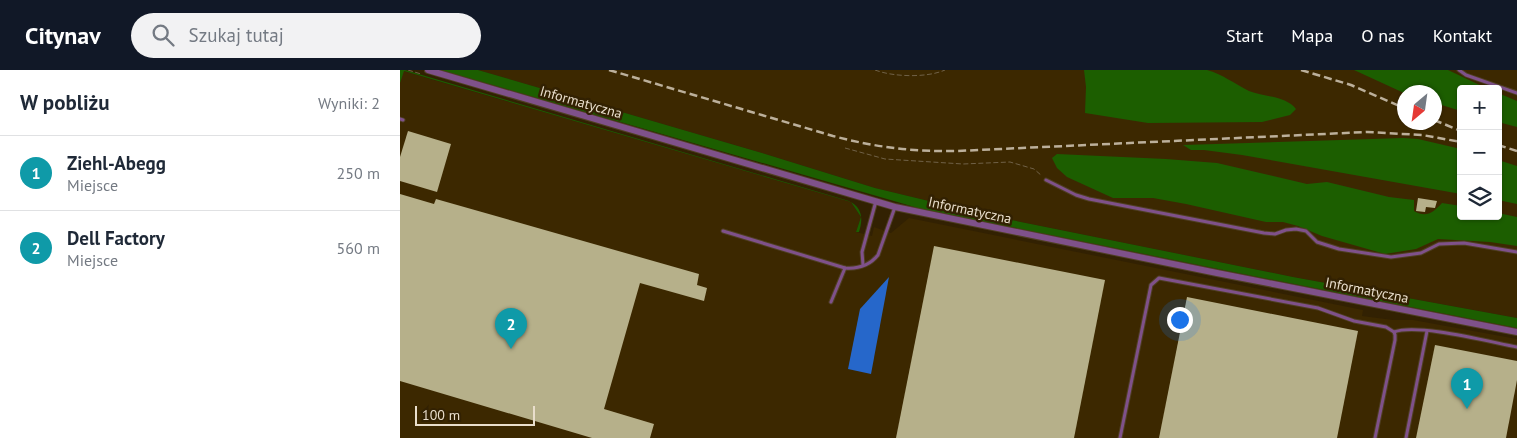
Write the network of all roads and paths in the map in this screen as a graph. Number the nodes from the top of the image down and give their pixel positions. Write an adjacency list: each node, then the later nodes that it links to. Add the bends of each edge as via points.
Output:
1 (428, 70): 8 (street, Informatyczna)
2 (875, 70): 3 (path, via 900,76)
3 (945, 70)
4 (1458, 70): 5 (lane)
5 (1517, 93)
6 (845, 148): 7 (path, via 885,159 963,164 1010,162 1034,169)
7 (1046, 180): 11 (lane, via 1089,199 1264,233 1296,229 1306,232 1317,242 1339,249 1391,257 1421,253 1439,244 1464,244)
8 (876, 201): 9 (street, Informatyczna); 12 (lane, via 862,252)
9 (895, 206): 12 (lane, via 878,255 873,262); 17 (street, Informatyczna)
10 (723, 231): 13 (lane)
11 (1517, 252)
12 (863, 265): 13 (lane)
13 (845, 268): 14 (lane)
14 (831, 302)
15 (1427, 331): 16 (lane, via 1402,329); 18 (lane); 21 (lane)
16 (1394, 332): 19 (lane, via 1318,308 1159,278 1151,285); 20 (lane)
17 (1517, 332)
18 (1517, 348)
19 (1120, 438)
20 (1375, 438)
21 (1406, 438)

